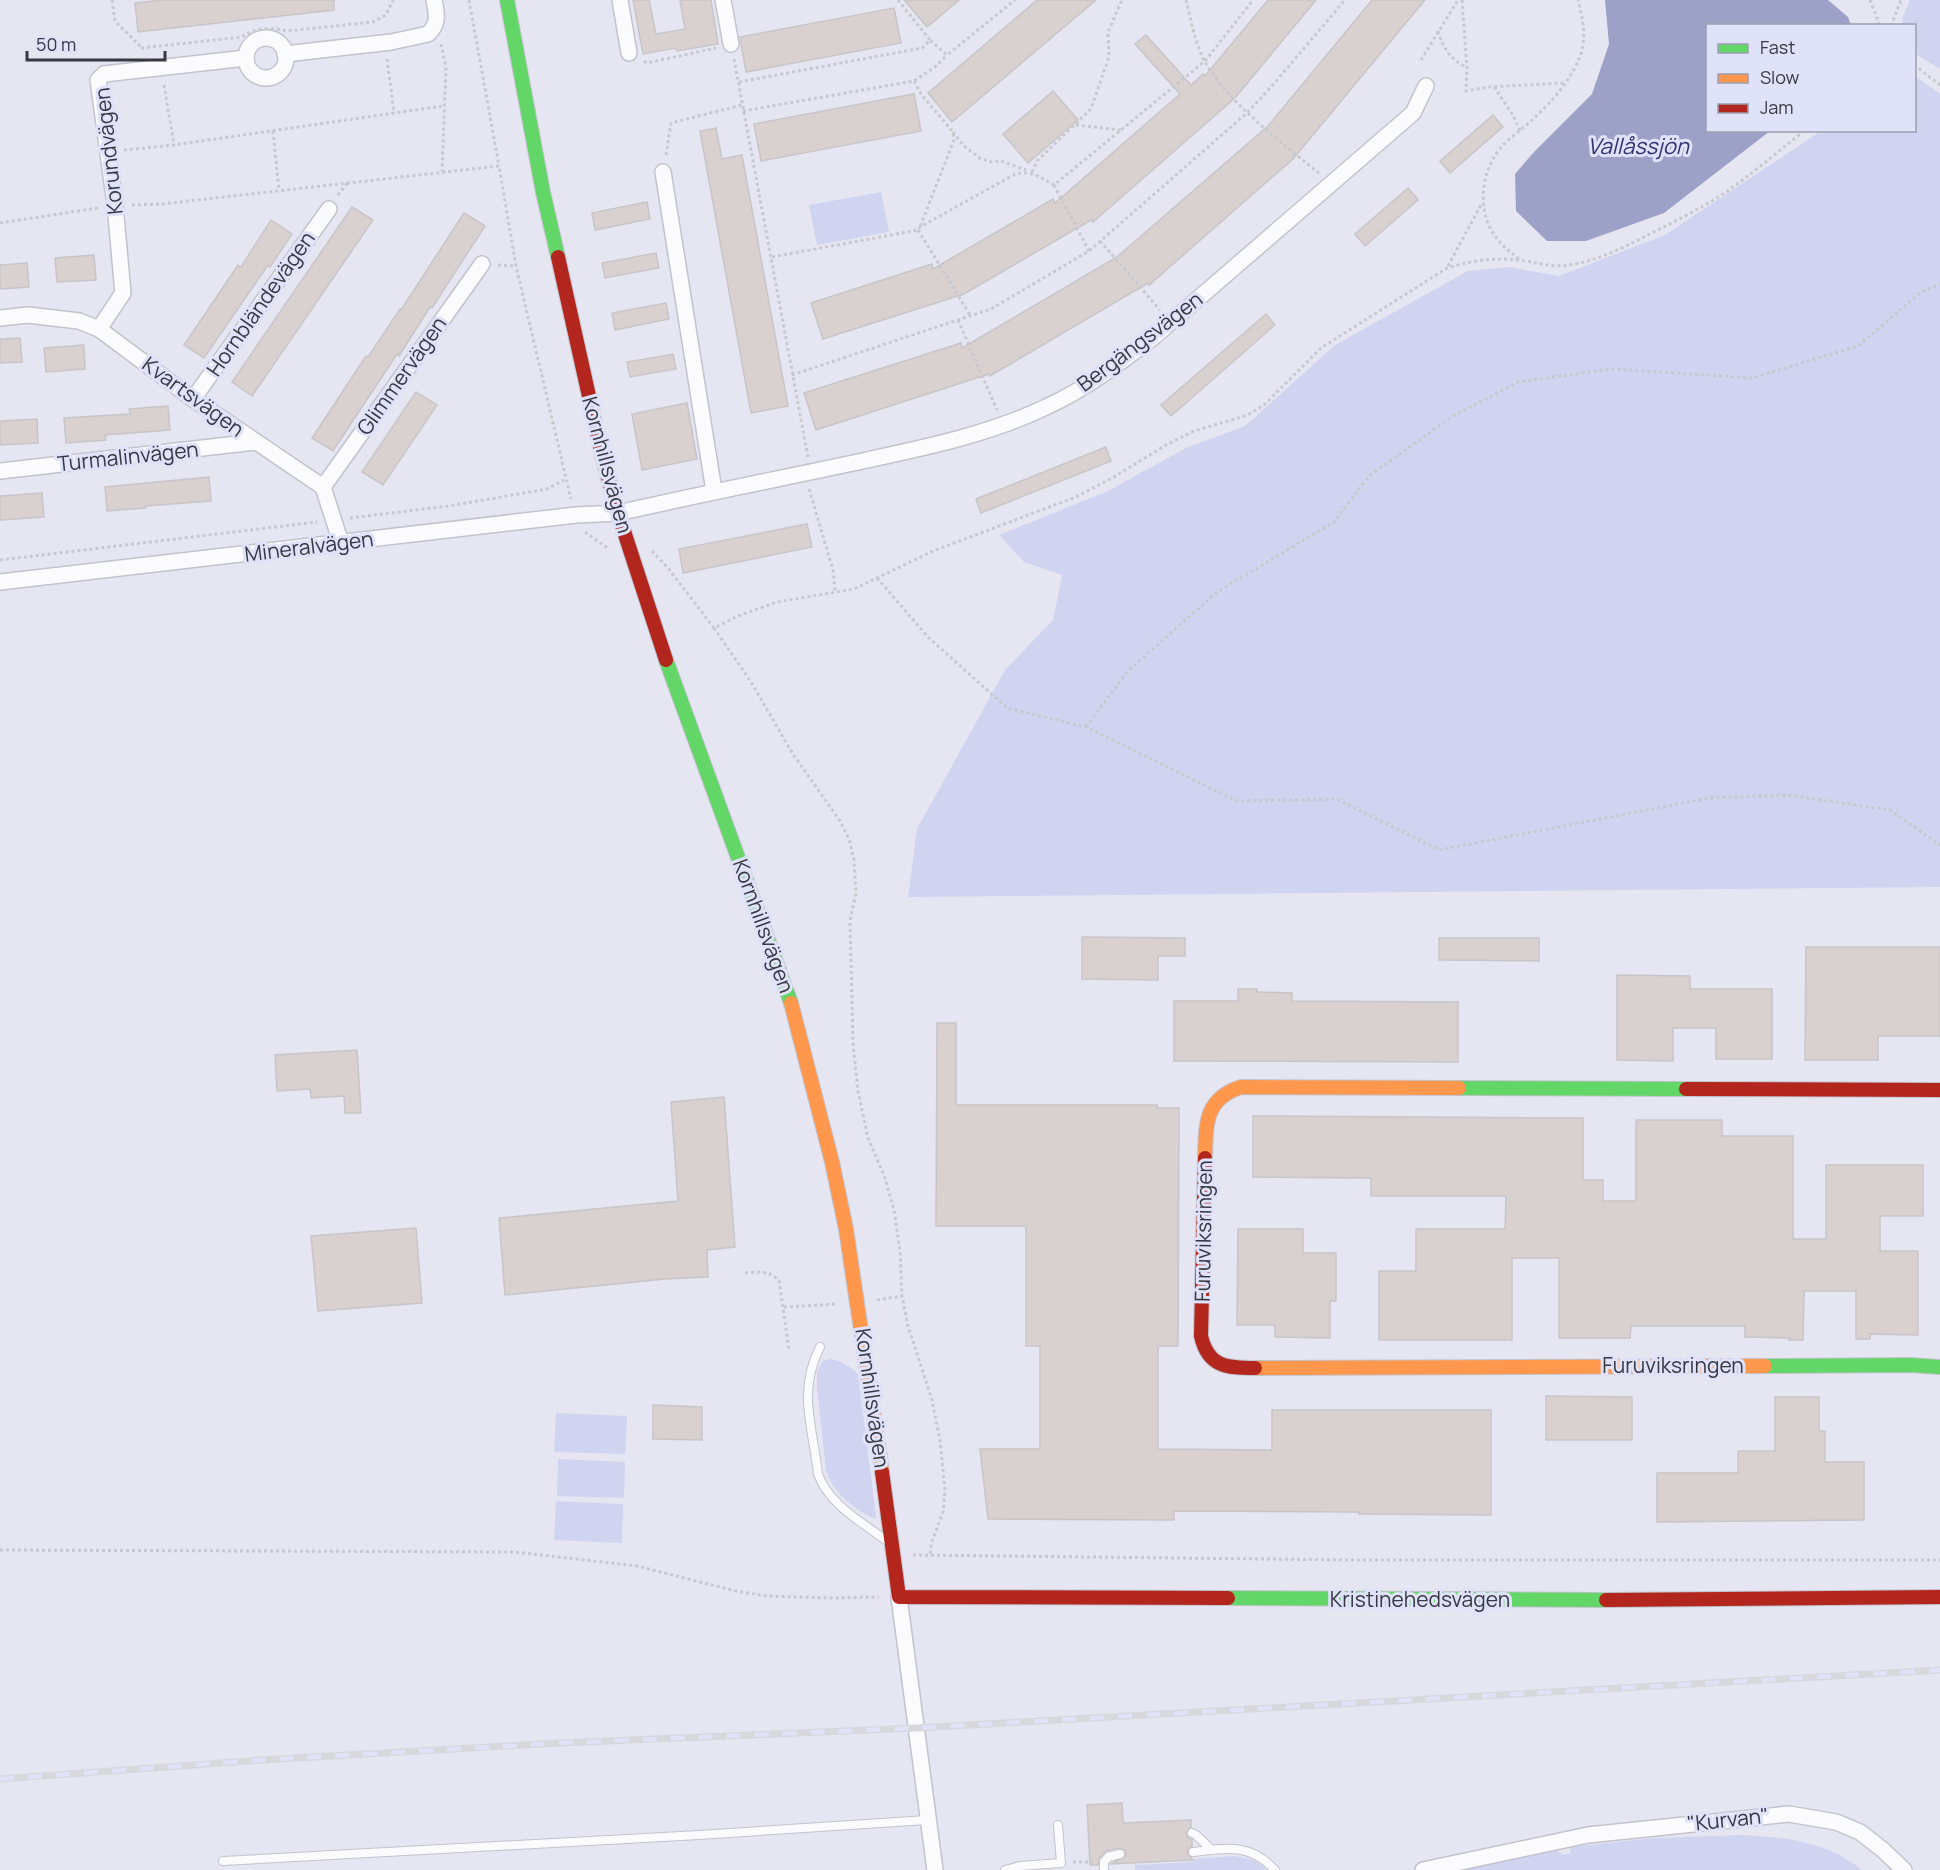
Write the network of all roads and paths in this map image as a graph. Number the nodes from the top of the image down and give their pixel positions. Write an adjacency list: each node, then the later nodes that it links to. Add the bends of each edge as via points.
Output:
1 (112, 0): 25 (path, via 116,21)
2 (393, 0): 25 (path, via 386,15 373,22 262,30 242,37)
3 (434, 0): 20 (street, via 437,16)
4 (469, 0): 54 (path)
5 (507, 0): 87 (street, Kornhillsvägen, via 543,192)
6 (620, 0): 26 (street)
7 (723, 0): 24 (street)
8 (898, 0): 22 (path)
9 (1015, 0): 28 (path)
10 (1122, 0): 46 (path, via 1108,32 1106,69 1091,109)
11 (1186, 0): 31 (path)
12 (1252, 0): 31 (path)
13 (1345, 0): 44 (path)
14 (1460, 0): 21 (path); 34 (path)
15 (1578, 0): 37 (path, via 1583,46)
16 (1870, 0): 18 (path)
17 (1901, 0): 19 (path)
18 (1879, 24)
19 (1892, 24)
20 (432, 30): 23 (street, via 416,38); 42 (path, via 441,45 446,68)
21 (1438, 31): 30 (path); 34 (path, via 1445,50)
22 (930, 40): 28 (path); 36 (path, via 921,48)
23 (384, 42): 27 (street); 45 (path)
24 (731, 44): 26 (path, via 647,63); 36 (path)
25 (141, 48): 33 (path)
26 (629, 53)
27 (285, 54): 29 (street, via 276,41 262,39 250,46); 29 (street, via 285,65 272,77 252,72)
28 (947, 56): 35 (path)
29 (246, 58): 33 (street, Korundvägen)
30 (1421, 60)
31 (1204, 61): 44 (path); 47 (path)
32 (1916, 67): 38 (path)
33 (161, 68): 52 (path); 53 (street, Korundvägen, via 104,74 98,80)
34 (1467, 68): 40 (path, via 1466,91)
35 (914, 81): 43 (path); 50 (path)
36 (739, 82): 41 (path)
37 (1564, 82): 40 (path); 49 (path)
38 (1940, 85)
39 (1426, 86): 58 (street, Bergängsvägen, via 1413,113)
40 (1494, 87): 49 (path)
41 (742, 105): 43 (path); 56 (path, via 671,123)
42 (443, 106): 45 (path); 55 (path)
43 (743, 111): 68 (path)
44 (1247, 112): 58 (path); 66 (path)
45 (394, 113): 48 (path)
46 (1076, 125): 47 (path); 57 (path, via 1038,161)
47 (1121, 130): 59 (path)
48 (273, 131): 52 (path); 60 (path)
49 (1520, 131): 61 (path, via 1495,156 1485,180)
50 (953, 132): 57 (path, via 981,159 1001,161); 65 (path, via 953,147)
51 (1802, 132): 69 (path, via 1725,193 1640,240 1567,266)
52 (174, 145): 53 (path)
53 (107, 152): 62 (street, Korundvägen)
54 (499, 166): 55 (path); 84 (path, via 516,266)
55 (442, 171): 60 (path)
56 (663, 172): 86 (street)
57 (1032, 172): 59 (path); 65 (path, via 1015,174)
58 (1331, 184): 76 (street, Bergängsvägen)
59 (1054, 185): 67 (path)
60 (279, 191): 62 (path, via 162,204)
61 (1483, 202): 69 (path, via 1492,232); 71 (path)
62 (115, 205): 64 (path); 77 (street, Korundvägen, via 123,293)
63 (329, 209): 79 (street, Hornbländevägen)
64 (0, 223)
65 (919, 228): 68 (path); 73 (path)
66 (1100, 242): 67 (path); 76 (path)
67 (1089, 251): 73 (path, via 991,309)
68 (771, 257): 78 (path)
69 (1519, 260): 71 (path, via 1466,262)
70 (482, 264): 85 (street, Glimmervägen)
71 (1447, 268): 93 (path, via 1321,348 1265,404 1248,415 1194,431 1076,496 933,551)
72 (1940, 284): 97 (path, via 1921,292 1858,346 1752,378 1612,369 1518,381 1453,416 1369,476 1334,522 1217,592 1128,671)
73 (971, 316): 75 (path)
74 (0, 318): 77 (street, Kvartsvägen, via 28,315 79,321)
75 (958, 320): 78 (path); 80 (path)
76 (1171, 322): 80 (street, Bergängsvägen, via 1081,388)
77 (99, 329): 79 (street, Kvartsvägen)
78 (792, 375): 83 (path)
79 (193, 399): 81 (street, Kvartsvägen)
80 (1003, 425): 83 (street, Bergängsvägen)
81 (255, 442): 82 (street, Turmalinvägen); 85 (street, Kvartsvägen)
82 (0, 471)
83 (810, 472): 86 (street, Bergängsvägen); 95 (path, via 807,484 833,570)
84 (565, 480): 88 (path); 89 (path, via 547,489 460,505)
85 (323, 487): 89 (street)
86 (714, 491): 87 (street, Bergängsvägen)
87 (618, 513): 88 (street, Mineralvägen); 91 (street, Kornhillsvägen)
88 (576, 515): 90 (street, Mineralvägen); 91 (path, via 582,530 613,552)
89 (334, 520): 90 (street); 92 (path)
90 (342, 543): 94 (street, Mineralvägen)
91 (630, 550): 96 (path, via 644,547 655,554); 104 (street, Kornhillsvägen, via 671,676 788,992 846,1229)
92 (0, 560)
93 (877, 578): 95 (path, via 854,589); 97 (path, via 928,639 1007,708)
94 (0, 582)
95 (835, 591): 96 (path, via 777,602)
96 (714, 628): 106 (path, via 840,821 854,860 856,893 850,921 858,1091 868,1138 894,1210 902,1296 940,1440 943,1512)
97 (1086, 727): 98 (path, via 1237,801 1336,800 1439,850 1709,798 1787,795 1890,810)
98 (1940, 845)
99 (1940, 1090): 103 (street, Furuviksringen, via 1232,1089 1217,1098 1206,1123 1201,1336 1212,1360 1236,1368)
100 (746, 1273): 102 (path, via 767,1272 779,1281)
101 (820, 1347): 104 (lane, via 807,1388 822,1486)
102 (789, 1349)
103 (1940, 1367)
104 (894, 1550): 106 (path); 108 (street, Kornhillsvägen)
105 (0, 1551): 108 (path, via 515,1552 637,1566 766,1596)
106 (930, 1556): 107 (path)
107 (1940, 1560)
108 (899, 1597): 109 (street, Kristinehedsvägen); 110 (street, Kornhillsvägen)
109 (1940, 1597)
110 (927, 1820): 116 (lane); 119 (street, Kornhillsvägen)
111 (1058, 1825): 117 (lane)
112 (1192, 1833): 113 (lane)
113 (1212, 1850): 114 (lane); 121 (lane, via 1251,1851)
114 (1192, 1852)
115 (1120, 1854): 118 (lane, via 1108,1857)
116 (223, 1861)
117 (1061, 1863): 118 (path); 120 (lane)
118 (1104, 1866)
119 (935, 1870)
120 (1005, 1870)
121 (1275, 1870)
122 (1423, 1870): 123 (street, "Kurvan", via 1588,1835 1790,1814 1836,1822 1860,1832)
123 (1904, 1870)

